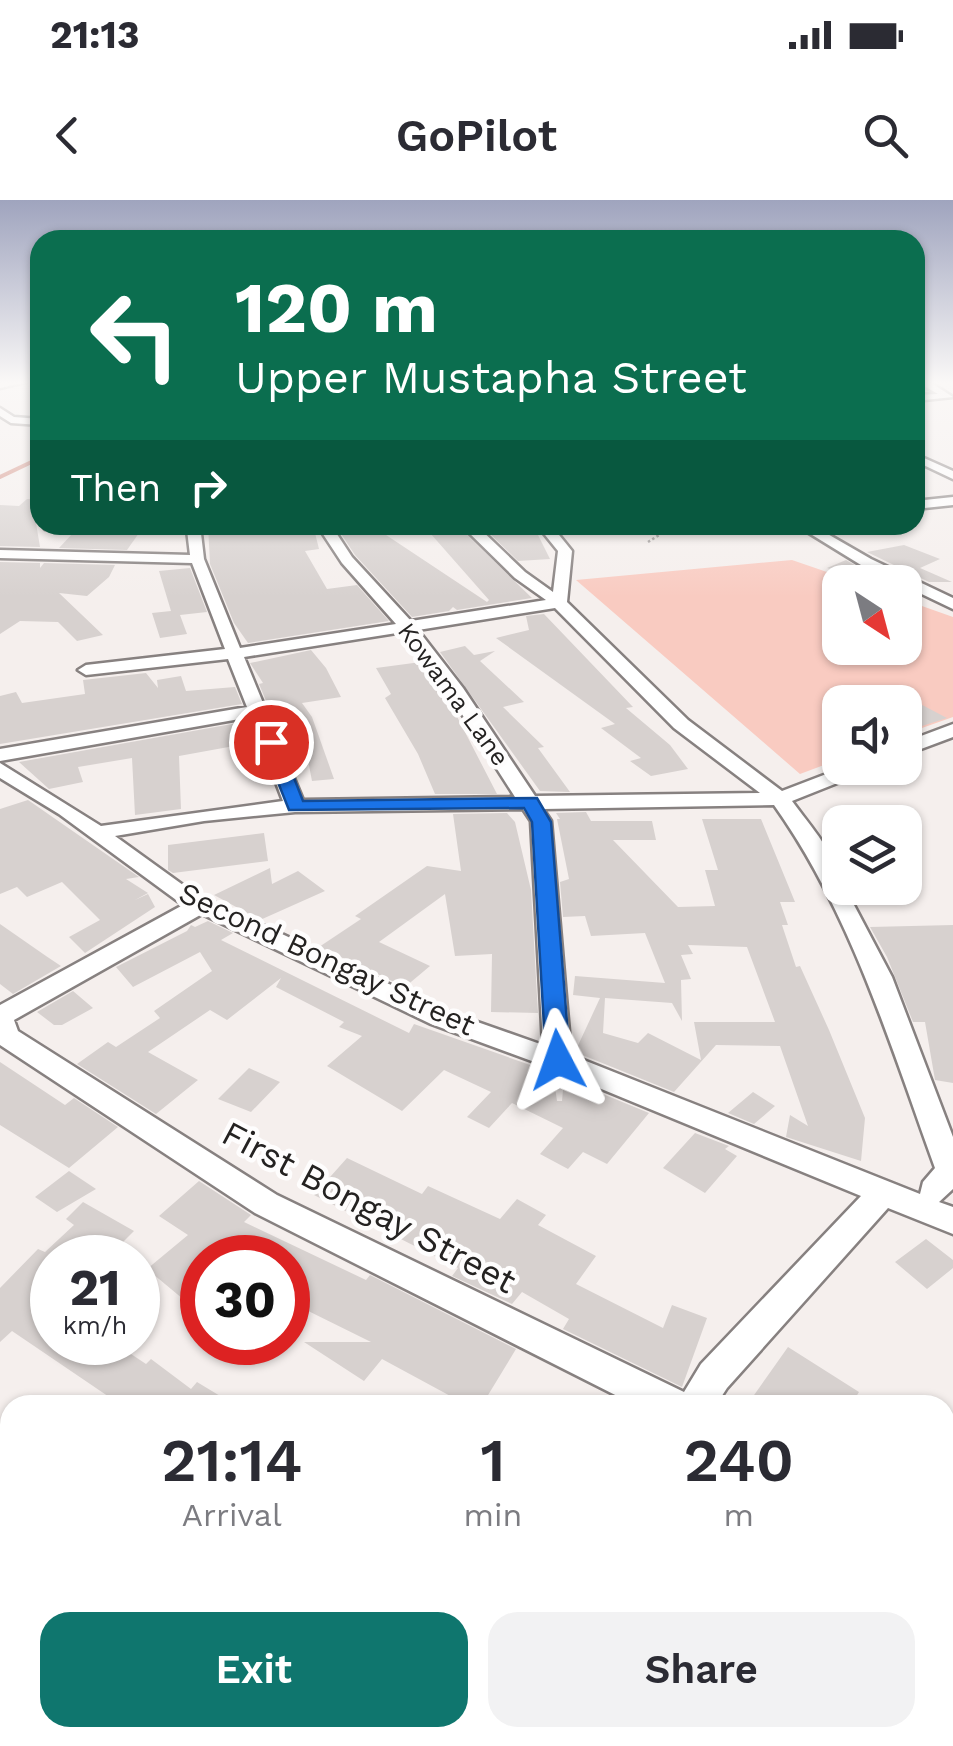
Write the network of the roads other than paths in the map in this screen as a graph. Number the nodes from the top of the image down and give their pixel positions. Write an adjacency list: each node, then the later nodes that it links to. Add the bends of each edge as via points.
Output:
1 (925, 462): 2 (street)
2 (953, 475)
3 (953, 502): 4 (street)
4 (925, 504)
5 (194, 535): 11 (street)
6 (331, 535): 14 (street, Kowama Lane)
7 (478, 535): 12 (street)
8 (552, 535): 12 (street, via 565,551)
9 (826, 535): 13 (street)
10 (0, 554): 11 (street)
11 (197, 559): 15 (street)
12 (559, 603): 14 (street); 23 (street, via 681,724)
13 (953, 604)
14 (407, 626): 15 (street); 24 (street, Kowama Lane)
15 (236, 653): 16 (street); 17 (street)
16 (86, 670)
17 (259, 710): 20 (street); 25 (street)
18 (953, 730): 19 (street)
19 (922, 742)
20 (0, 754)
21 (0, 769): 26 (street, Second Bongay Street)
22 (822, 782): 23 (street)
23 (780, 798): 24 (street); 30 (street, via 809,839 879,978)
24 (530, 802): 25 (street); 29 (street, Kowama Lane, via 541,822)
25 (296, 806): 26 (street)
26 (96, 833): 27 (street, Second Bongay Street)
27 (201, 905): 28 (street); 29 (street, Second Bongay Street, via 440,1018)
28 (0, 1017): 33 (street, First Bongay Street, via 6,1036 266,1204)
29 (558, 1060): 31 (street, Second Bongay Street)
30 (946, 1165)
31 (883, 1192): 32 (street, Second Bongay Street); 34 (street)
32 (953, 1221)
33 (652, 1395)
34 (702, 1395)

